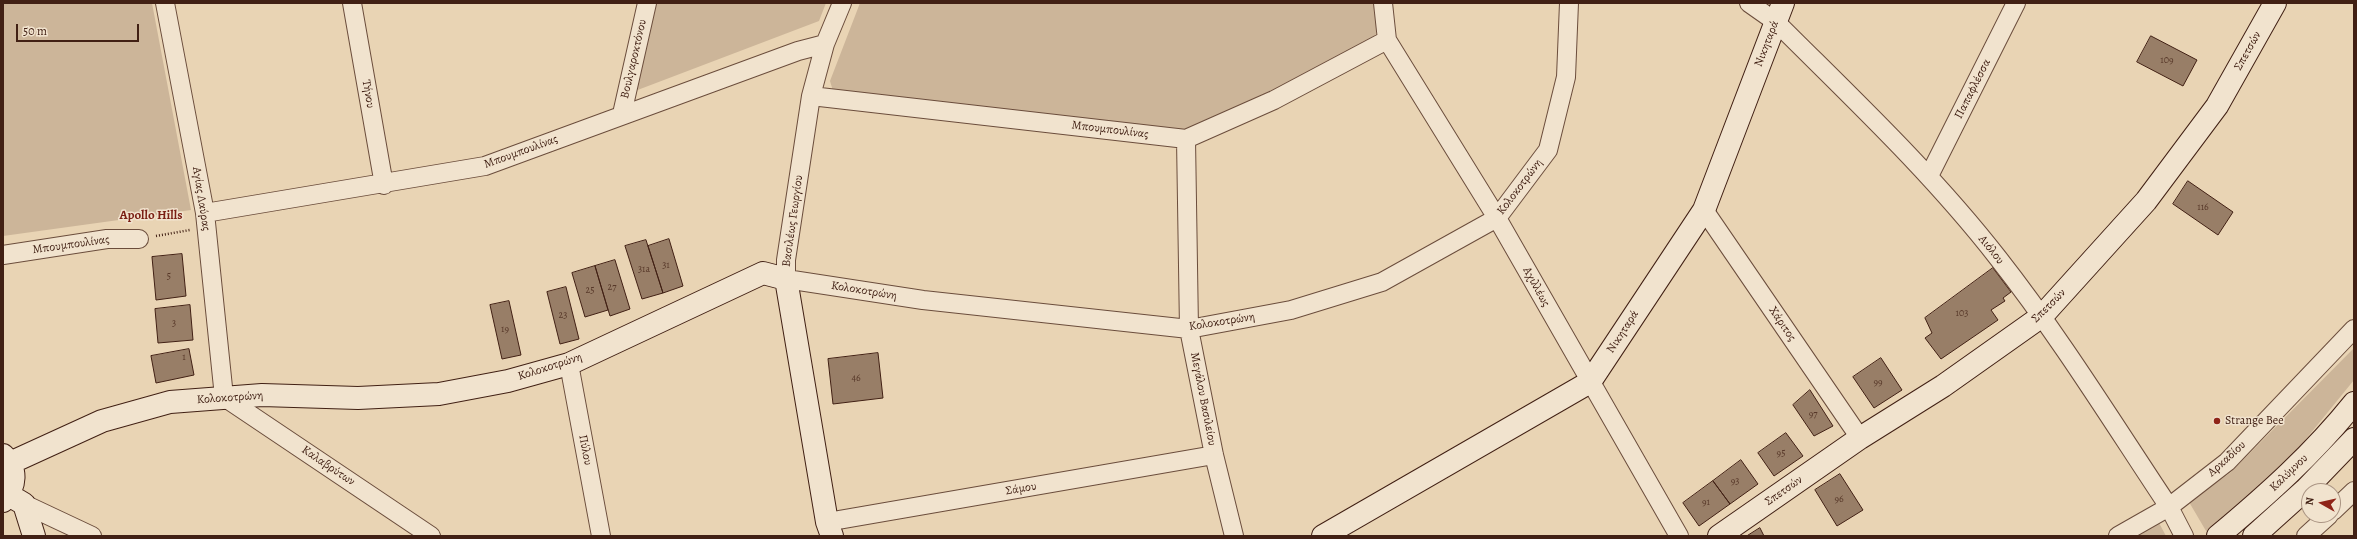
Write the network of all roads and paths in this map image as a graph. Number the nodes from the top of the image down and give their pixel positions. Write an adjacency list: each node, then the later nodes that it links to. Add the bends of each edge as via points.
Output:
1 (165, 3): 20 (street, Αγίας Λαύρας)
2 (352, 3): 17 (street, Τήνου)
3 (647, 3): 14 (street, Βουλγαροκτόνου)
4 (842, 3): 12 (street, Βασιλέως Γεωργίου)
5 (1383, 3): 11 (street)
6 (1569, 3): 19 (street, Κολοκοτρώνη, via 1566,77 1548,150)
7 (1749, 3): 10 (street, Αιόλου)
8 (2016, 3): 16 (street, Παπαφλέσσα)
9 (2276, 3): 24 (street, Σπετσών, via 2217,106 2146,201)
10 (1779, 12): 16 (street, Αιόλου); 18 (street, Νικηταρά)
11 (1387, 40): 15 (street, via 1274,100); 19 (street, Αχιλλέως)
12 (825, 44): 13 (street, Βασιλέως Γεωργίου); 14 (street, Μπουμπουλίνας, via 798,50)
13 (811, 96): 15 (street, Μπουμπουλίνας); 23 (street, Βασιλέως Γεωργίου, via 786,260)
14 (622, 114): 17 (street, Μπουμπουλίνας, via 485,166)
15 (1186, 139): 25 (street, Μεγάλου Βασιλείου)
16 (1929, 176): 24 (street, Αιόλου, via 1997,257)
17 (384, 184): 20 (street, Μπουμπουλίνας)
18 (1704, 210): 28 (street, Νικηταρά); 31 (street, Χάριτος)
19 (1497, 218): 25 (street, Κολοκοτρώνη, via 1382,282 1291,310); 28 (street, Αχιλλέως)
20 (206, 221): 21 (path); 29 (street, Αγίας Λαύρας)
21 (139, 239): 22 (street, Μπουμπουλίνας, via 107,239)
22 (3, 255)
23 (786, 279): 25 (street, Κολοκοτρώνη, via 923,300); 27 (street, Κολοκοτρώνη, via 763,273); 40 (street, Βασιλέως Γεωργίου)
24 (2042, 316): 31 (street, Σπετσών, via 1943,386); 38 (street, Αιόλου)
25 (1189, 329): 33 (street, Μεγάλου Βασιλείου)
26 (2354, 329): 38 (street, Αρκαδίου, via 2227,462)
27 (568, 364): 29 (street, Κολοκοτρώνη, via 508,381 439,394 358,398 262,395); 44 (street, Πύλου)
28 (1590, 382): 46 (street, Νικηταρά); 47 (street, Αχιλλέως)
29 (224, 397): 34 (street, Κολοκοτρώνη, via 170,402 102,421); 43 (street, Καλαβρύτων)
30 (2354, 403): 51 (street, Καλύμνου, via 2298,465)
31 (1860, 438): 48 (street, Σπετσών)
32 (2354, 439): 52 (street, Καλύμνου, via 2311,485)
33 (1214, 455): 40 (street, Σάμου); 45 (street, Μεγάλου Βασιλείου)
34 (7, 459): 36 (street, via 14,479)
35 (2353, 498): 37 (street)
36 (12, 500): 41 (street); 42 (street)
37 (2341, 506)
38 (2169, 507): 49 (street, Αρκαδίου); 50 (street, Αιόλου)
39 (2320, 523): 53 (street)
40 (830, 529)
41 (34, 536)
42 (92, 536)
43 (431, 536)
44 (601, 536)
45 (1234, 536)
46 (1323, 536)
47 (1679, 536)
48 (1719, 536)
49 (2118, 536)
50 (2184, 536)
51 (2218, 536)
52 (2254, 536)
53 (2306, 536)

